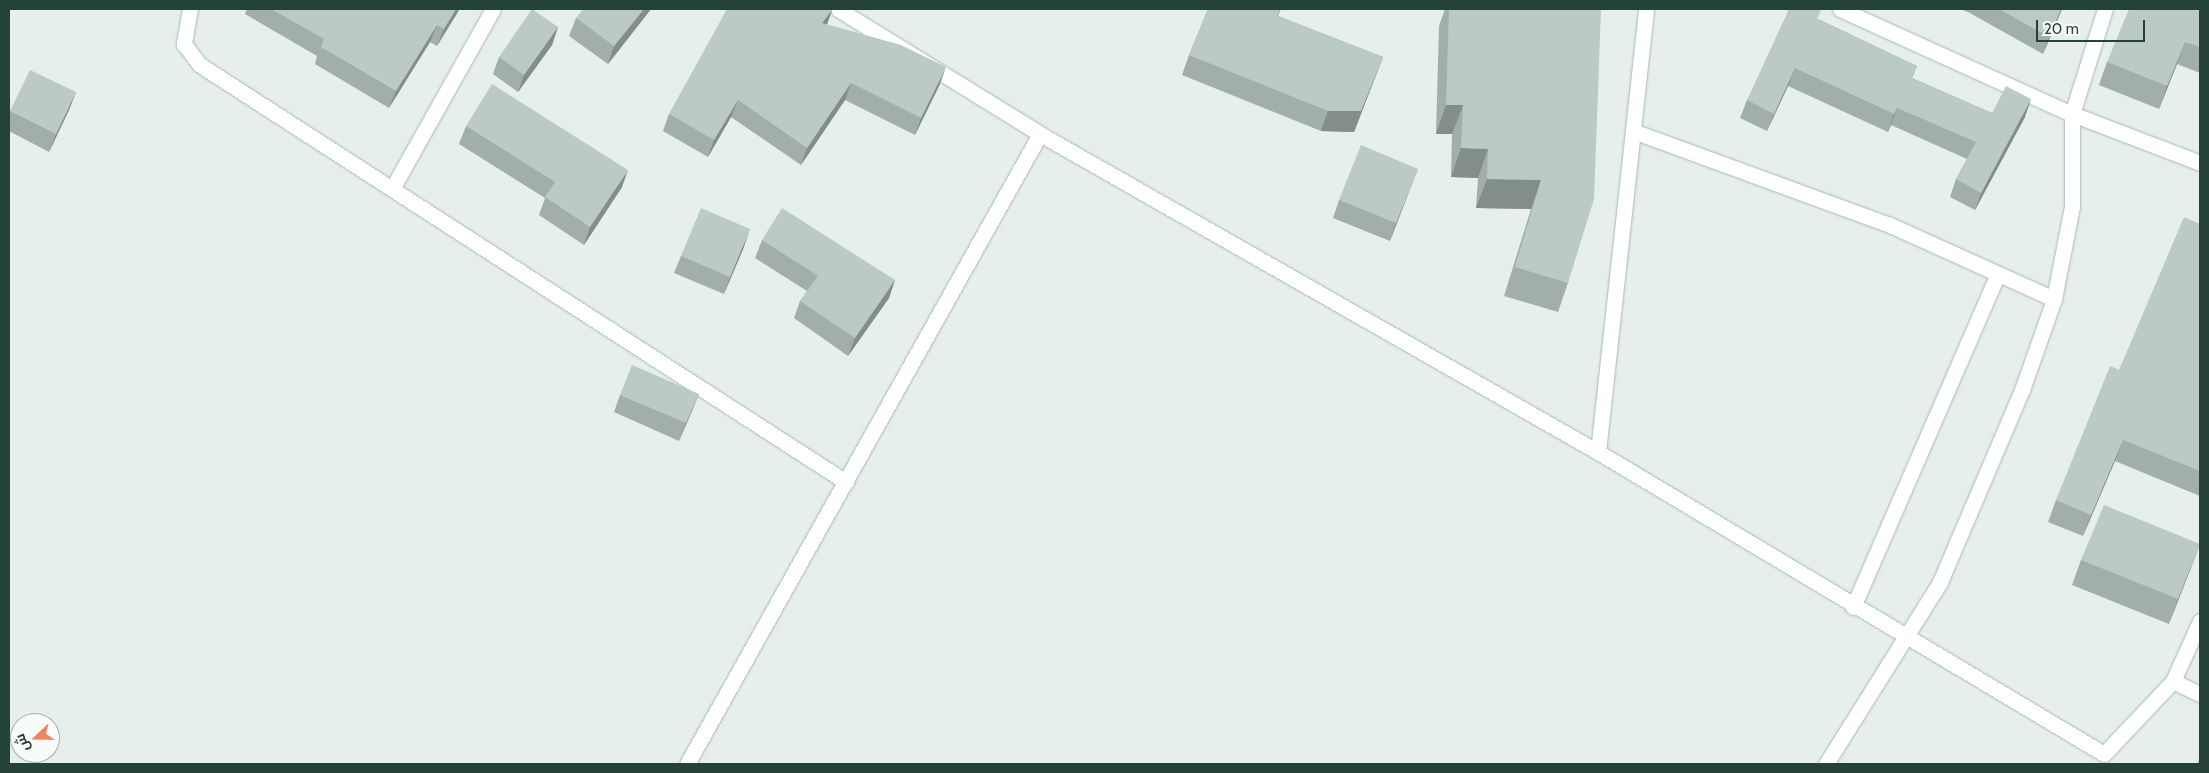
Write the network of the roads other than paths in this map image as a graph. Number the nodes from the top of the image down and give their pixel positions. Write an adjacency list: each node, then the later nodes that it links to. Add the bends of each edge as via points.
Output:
1 (190, 9): 12 (street, via 184,44 200,65)
2 (493, 9): 12 (street)
3 (838, 9): 10 (street)
4 (1646, 9): 9 (street)
5 (1840, 9): 7 (street)
6 (2105, 9): 8 (street)
7 (1867, 15): 8 (street)
8 (2072, 114): 11 (street); 14 (street, via 2072,206)
9 (1633, 131): 13 (street, via 1890,225); 15 (street)
10 (1040, 134): 15 (street); 16 (street)
11 (2200, 163)
12 (393, 187): 16 (street)
13 (1998, 274): 14 (street); 17 (street)
14 (2054, 299): 19 (street, via 2022,390 1944,573)
15 (1598, 452): 17 (street)
16 (846, 482): 23 (street)
17 (1852, 607): 19 (street)
18 (2200, 621): 20 (street)
19 (1906, 640): 22 (street); 24 (street)
20 (2173, 681): 21 (street); 22 (street)
21 (2200, 694)
22 (2101, 759)
23 (687, 764)
24 (1826, 764)

